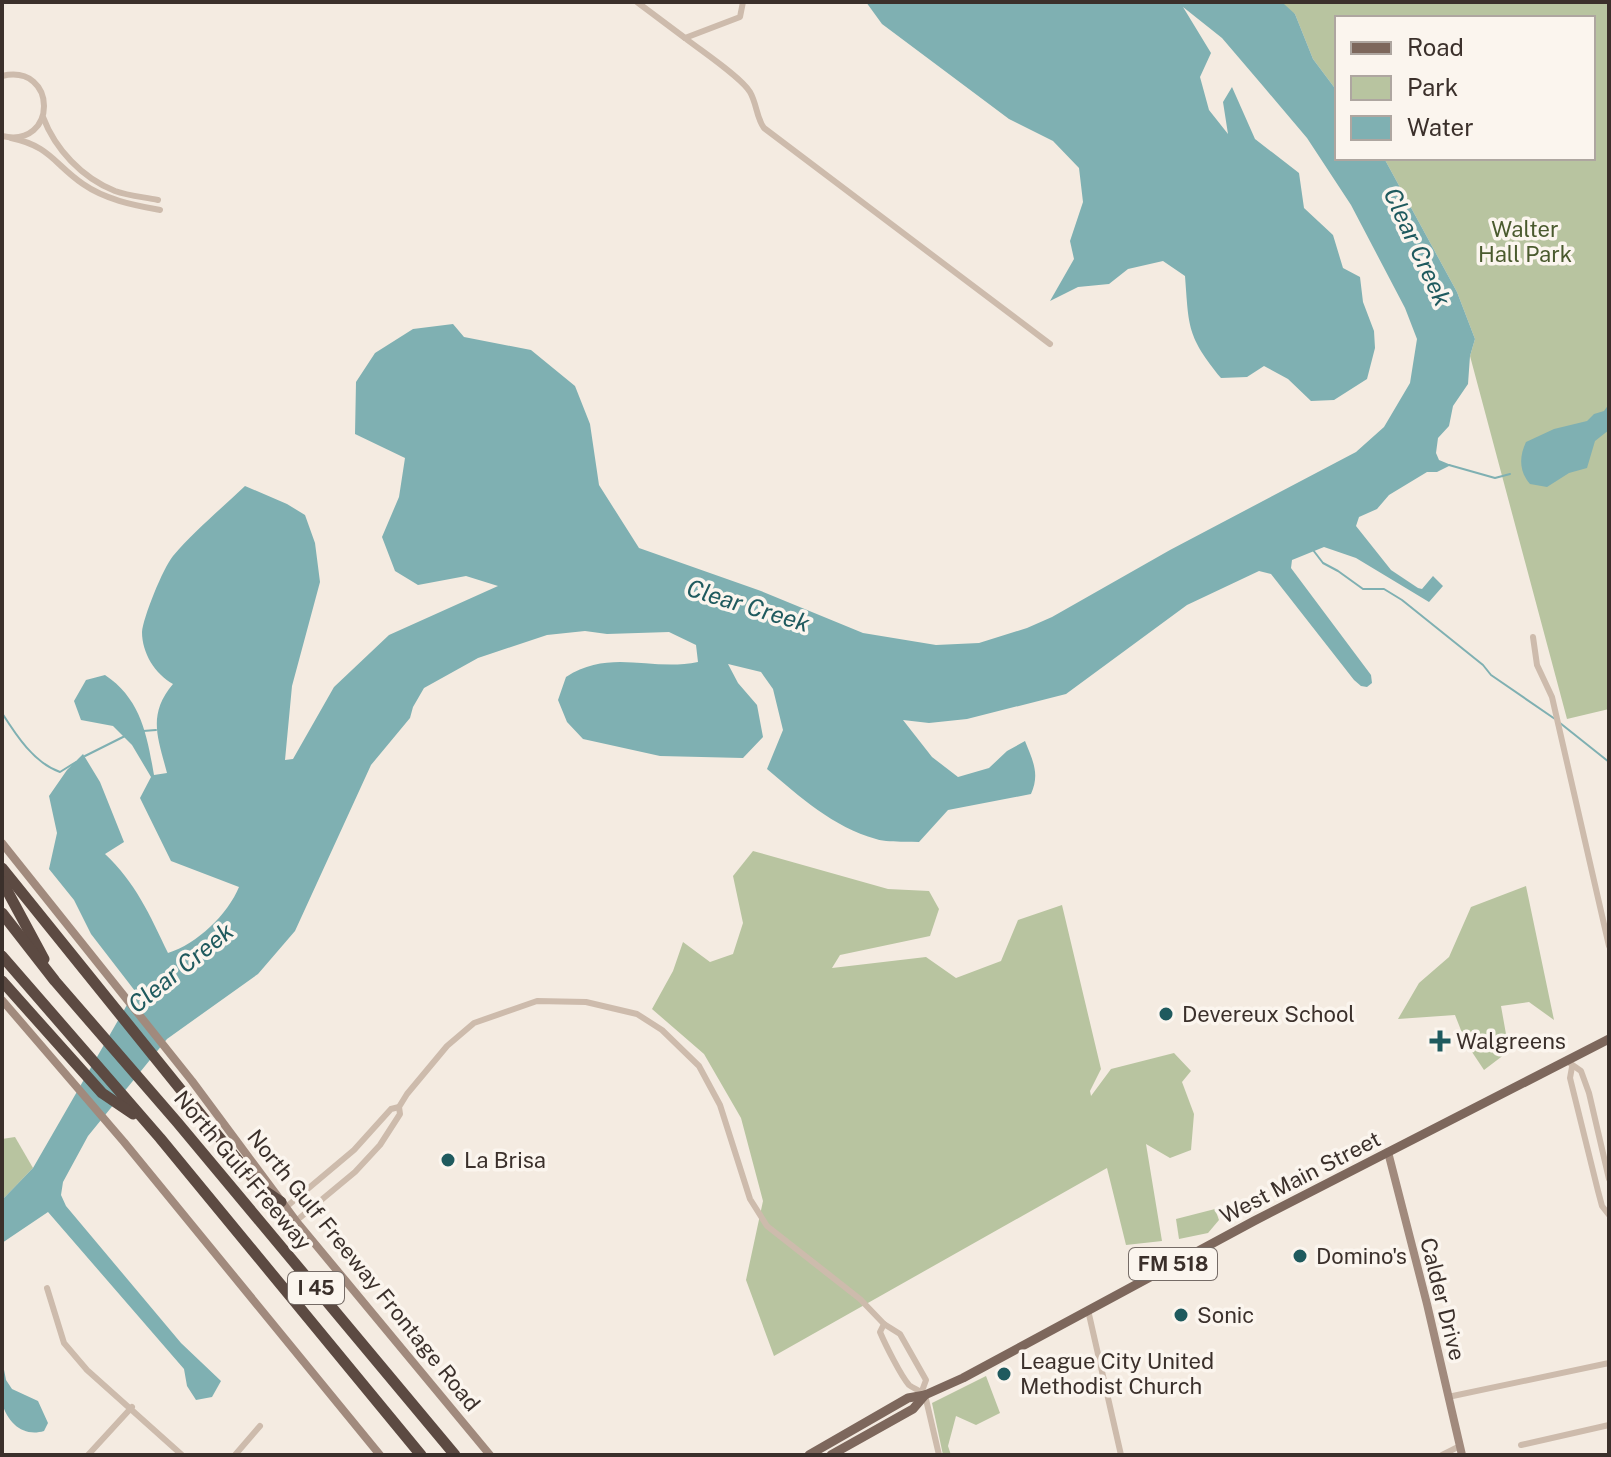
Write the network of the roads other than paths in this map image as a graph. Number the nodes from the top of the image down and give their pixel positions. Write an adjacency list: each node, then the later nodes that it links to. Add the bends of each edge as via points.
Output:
1 (637, 2): 3 (street)
2 (743, 2): 3 (street, via 740,17)
3 (685, 38): 9 (street, via 748,89 764,128)
4 (3, 75): 5 (street, via 20,75 37,85 45,103)
5 (43, 117): 6 (street, via 26,136); 7 (street, via 54,141 93,179 116,191)
6 (5, 138): 8 (street, via 46,151 83,184 109,198)
7 (158, 200)
8 (160, 210)
9 (1050, 344)
10 (1533, 637): 15 (street, via 1537,665 1555,709)
11 (2, 843): 26 (main road, North Gulf Freeway Frontage Road)
12 (2, 868): 26 (highway, via 211,1128 262,1189)
13 (2, 881): 18 (highway)
14 (2, 913): 18 (highway, I 45)
15 (1609, 946)
16 (2, 956): 23 (highway, North Gulf Freeway / I 45)
17 (2, 981): 23 (highway, via 102,1093)
18 (55, 981): 45 (highway, North Gulf Freeway / I 45)
19 (2, 1000): 43 (main road)
20 (1609, 1039): 21 (main road, West Main Street / FM 518)
21 (1570, 1064): 24 (main road, West Main Street / FM 518); 25 (street, via 1581,1071 1589,1093); 27 (street, via 1598,1191)
22 (399, 1107): 26 (street); 28 (street, via 400,1114 380,1145); 31 (street, via 447,1046 474,1023 502,1011 537,1001 586,1002 637,1014 699,1066 720,1105 750,1199 767,1226)
23 (147, 1123): 44 (highway, North Gulf Freeway / I 45)
24 (1388, 1152): 30 (main road, West Main Street / FM 518); 34 (main road, Calder Drive)
25 (1609, 1179)
26 (283, 1205): 28 (main road, North Gulf Freeway Frontage Road)
27 (1609, 1215)
28 (296, 1221): 46 (main road, North Gulf Freeway Frontage Road)
29 (47, 1288): 35 (street, via 64,1343)
30 (1088, 1310): 33 (main road, West Main Street / FM 518, via 963,1378); 50 (street)
31 (884, 1324): 33 (street, via 906,1343 926,1380); 33 (street, via 880,1332 886,1345 910,1386)
32 (1609, 1363): 34 (street)
33 (924, 1393): 47 (main road, West Main Street / FM 518); 48 (main road, West Main Street / FM 518, via 913,1409); 49 (street)
34 (1448, 1397): 39 (main road, Calder Drive)
35 (132, 1407): 40 (street); 41 (street)
36 (1609, 1425): 38 (street)
37 (260, 1426): 42 (street)
38 (1521, 1445)
39 (1461, 1450): 51 (street)
40 (88, 1455)
41 (182, 1455)
42 (235, 1455)
43 (380, 1455)
44 (421, 1455)
45 (455, 1455)
46 (490, 1455)
47 (809, 1455)
48 (831, 1455)
49 (939, 1455)
50 (1121, 1455)
51 (1442, 1455)

